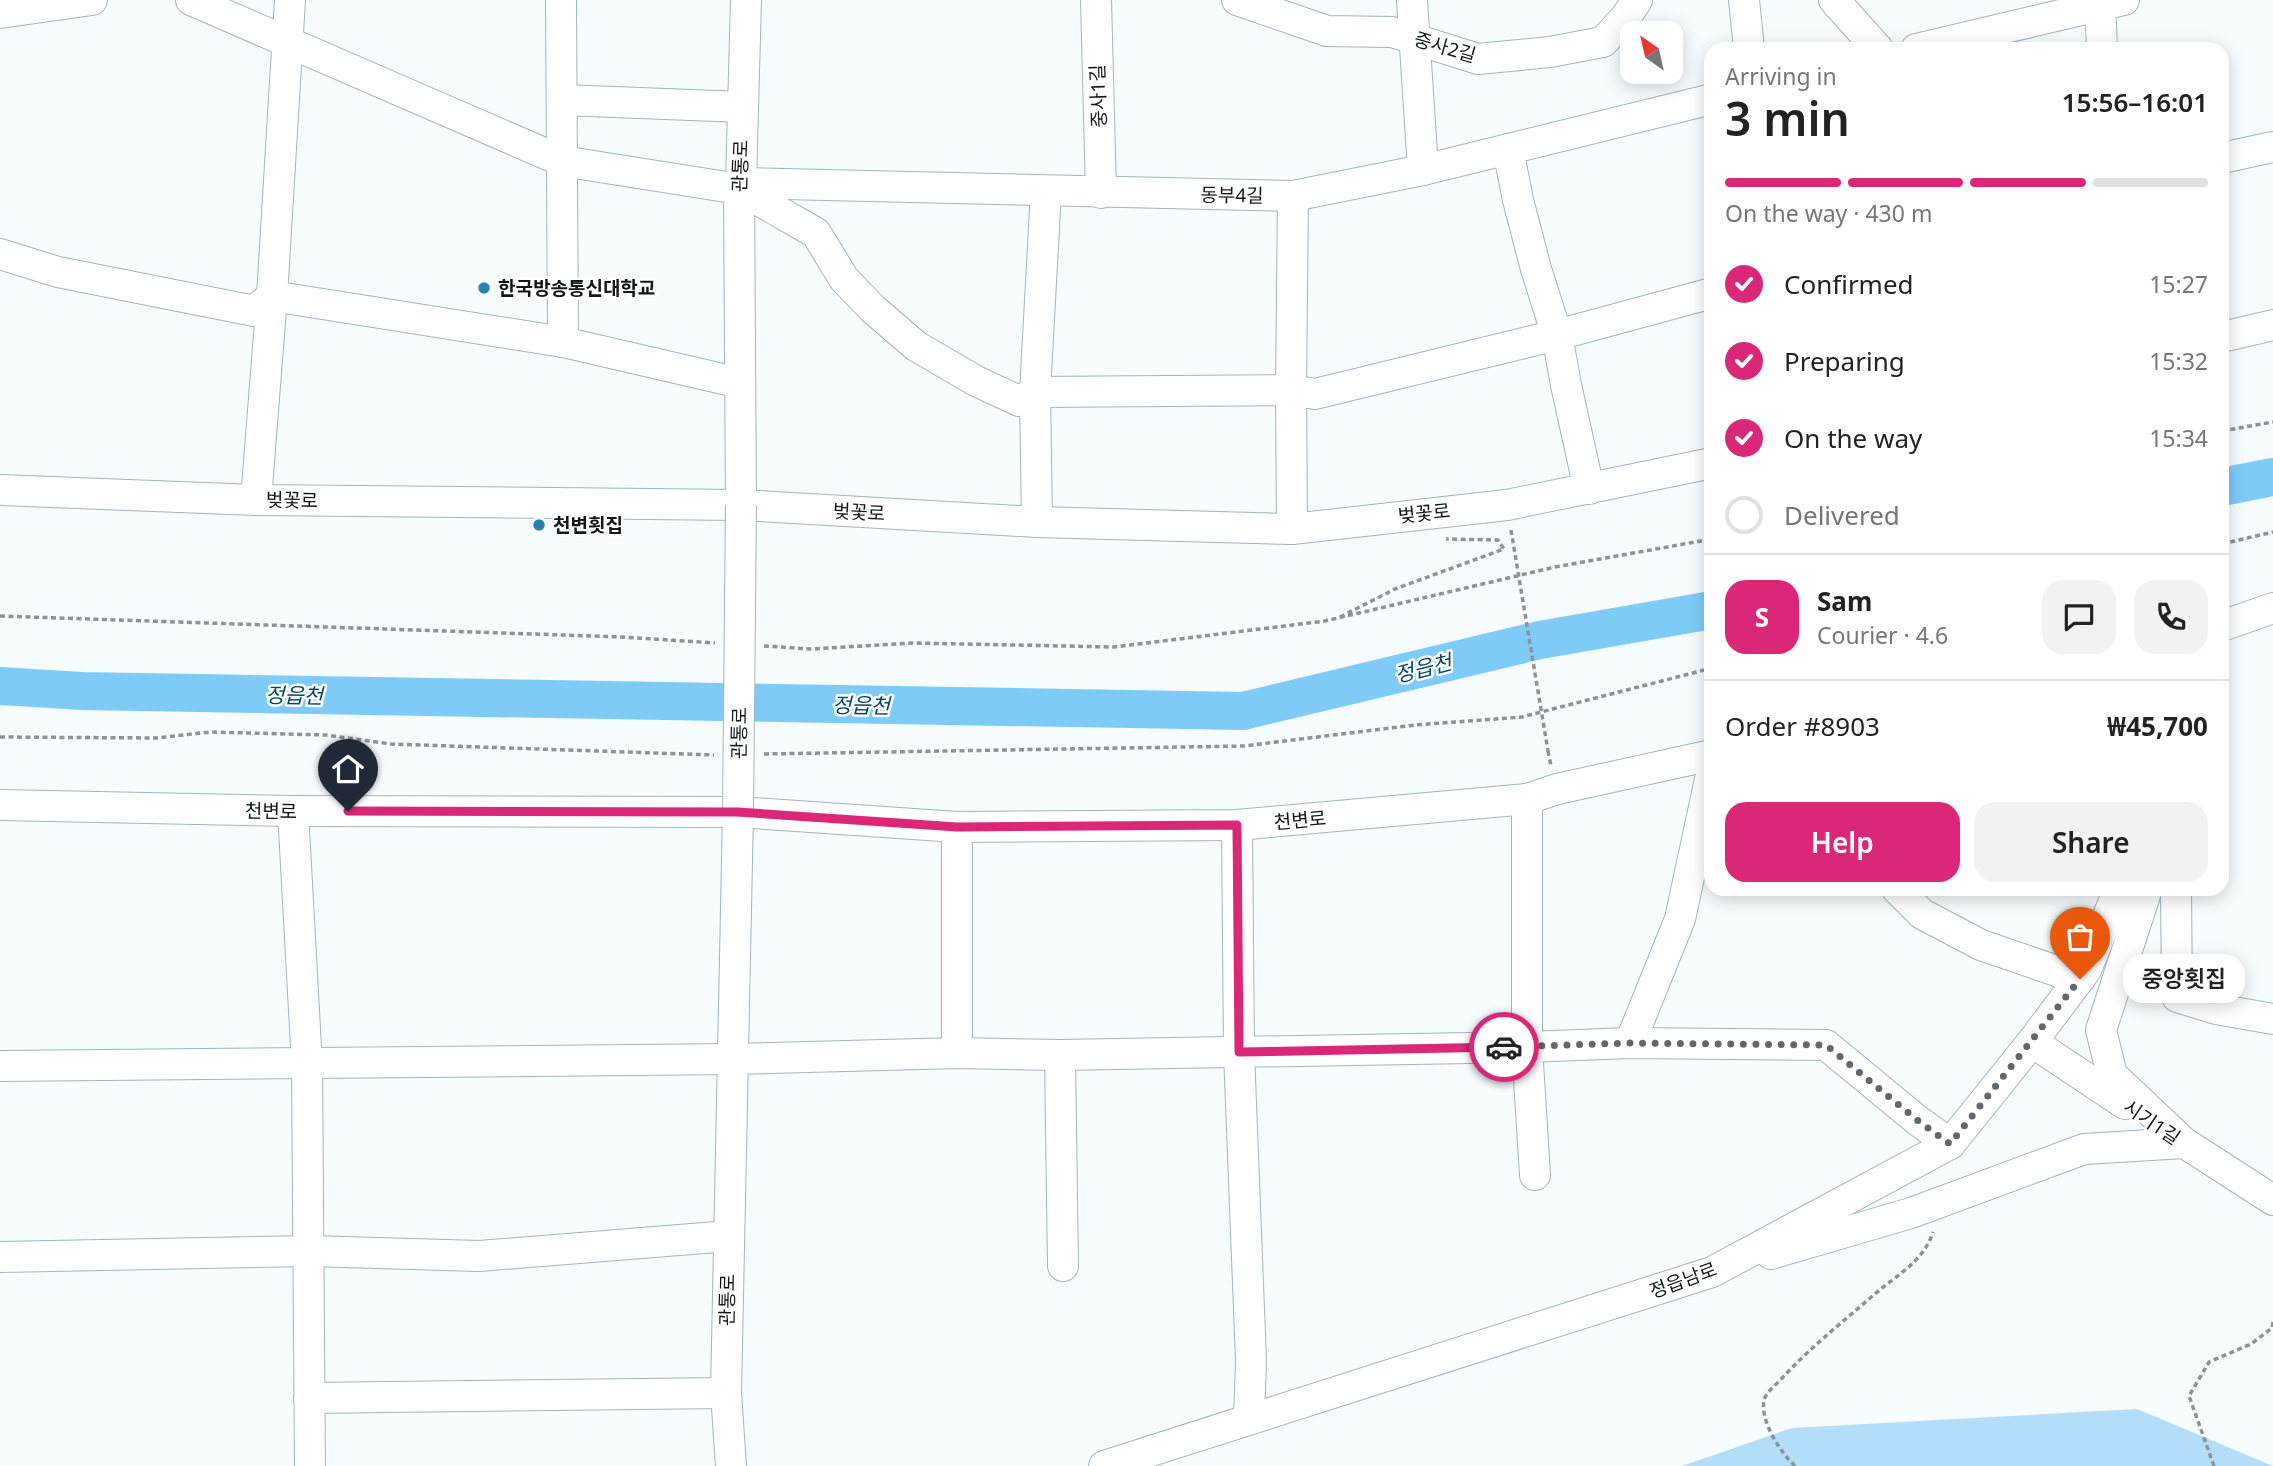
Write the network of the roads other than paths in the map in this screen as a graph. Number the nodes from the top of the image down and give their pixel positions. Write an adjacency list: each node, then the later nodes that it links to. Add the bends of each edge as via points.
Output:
1 (92, 0): 13 (street)
2 (191, 0): 15 (street)
3 (290, 0): 15 (street)
4 (561, 0): 20 (street)
5 (746, 0): 22 (street, 관통로)
6 (1096, 0): 30 (street, 중사1길)
7 (1237, 0): 14 (street, 중사2길, via 1327,31 1392,32)
8 (1412, 0): 14 (street)
9 (1637, 0): 14 (street, 중사2길, via 1603,42 1550,52 1478,59)
10 (1744, 0): 16 (street)
11 (1834, 0): 17 (street)
12 (2108, 2): 18 (street); 19 (street)
13 (0, 13)
14 (1413, 39): 27 (street)
15 (286, 41): 26 (street); 34 (street)
16 (1748, 42)
17 (1872, 42)
18 (1945, 42)
19 (2103, 42)
20 (563, 100): 22 (street); 26 (street)
21 (1704, 101): 24 (street, 동부4길)
22 (741, 107): 28 (street, 관통로)
23 (2273, 147): 25 (street)
24 (1508, 149): 27 (street, 동부4길); 36 (street)
25 (2229, 157)
26 (562, 161): 28 (street); 38 (street)
27 (1423, 170): 31 (street, 동부4길)
28 (740, 186): 29 (street, 동부4길); 39 (street, 관통로); 41 (street, via 816,233 844,279 916,346 1019,401)
29 (1046, 191): 30 (street, 동부4길); 41 (street)
30 (1101, 193): 31 (street, 동부4길)
31 (1293, 196): 40 (street)
32 (0, 254): 34 (street, via 58,272 254,311)
33 (1704, 295): 36 (street)
34 (272, 296): 38 (street); 45 (street)
35 (2273, 325): 37 (street)
36 (1557, 335): 40 (street, via 1315,394); 43 (street)
37 (2229, 335)
38 (563, 342): 39 (street)
39 (740, 383): 46 (street, 관통로)
40 (1291, 390): 41 (street); 48 (street)
41 (1035, 392): 47 (street)
42 (1704, 465): 43 (street, 벚꽃로)
43 (1589, 489): 48 (street, 벚꽃로, via 1507,505)
44 (0, 490): 45 (street, 벚꽃로)
45 (256, 500): 46 (street, 벚꽃로)
46 (741, 505): 47 (street, 벚꽃로); 55 (street, 관통로, bridge)
47 (1037, 522): 48 (street, 벚꽃로)
48 (1292, 529)
49 (2273, 608): 50 (street)
50 (2229, 624)
51 (1704, 757): 52 (street, 천변로)
52 (1527, 799): 57 (street, 천변로); 67 (street)
53 (0, 805): 54 (street, 천변로)
54 (293, 811): 55 (street, 천변로); 72 (street)
55 (738, 812): 58 (street, 천변로); 71 (street, 관통로)
56 (1704, 812): 66 (street, via 1680,919)
57 (1237, 825): 58 (street, 천변로); 68 (street)
58 (957, 827): 69 (street)
59 (1904, 896): 63 (street, via 1922,914 1981,945)
60 (2116, 896): 63 (street, 정읍남로)
61 (2145, 896): 74 (street, via 2101,1030 2112,1074)
62 (2176, 896): 64 (street, via 2177,997)
63 (2080, 979): 65 (street, 정읍남로)
64 (2273, 1019)
65 (2032, 1042): 74 (street, 시기1길); 75 (street, 정읍남로)
66 (1630, 1043): 67 (street); 75 (street, via 1826,1045)
67 (1527, 1047): 68 (street); 76 (street)
68 (1239, 1052): 70 (street); 85 (street, via 1251,1361)
69 (957, 1053): 70 (street); 71 (street)
70 (1060, 1055): 81 (street)
71 (733, 1059): 72 (street); 78 (street, 관통로)
72 (307, 1065): 73 (street); 79 (street)
73 (0, 1066)
74 (2184, 1143): 77 (street, 시기1길); 82 (street, via 2084,1149 1911,1213)
75 (1950, 1144): 82 (street, 정읍남로)
76 (1535, 1175)
77 (2273, 1200)
78 (729, 1236): 79 (street, via 479,1256); 83 (street, 관통로)
79 (310, 1251): 80 (street); 84 (street)
80 (0, 1257)
81 (1063, 1266)
82 (1712, 1272): 85 (street, 정읍남로)
83 (726, 1393): 84 (street); 87 (street, 관통로)
84 (309, 1398): 86 (street)
85 (1249, 1419): 88 (street, 정읍남로)
86 (310, 1466)
87 (731, 1466)
88 (1104, 1466)

